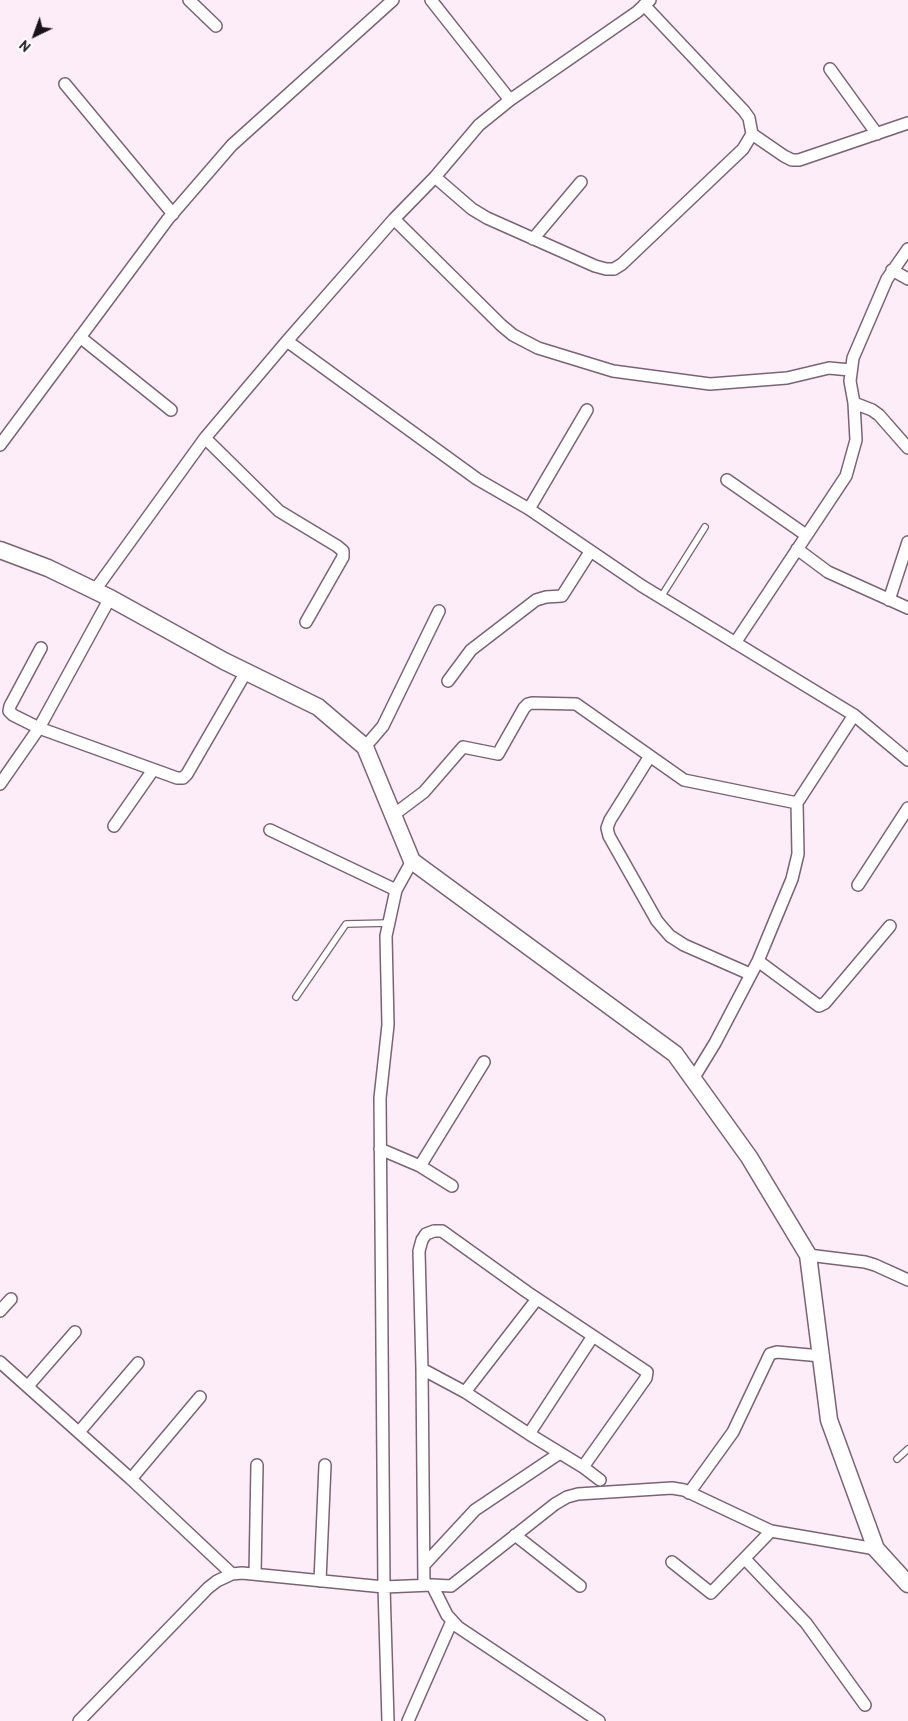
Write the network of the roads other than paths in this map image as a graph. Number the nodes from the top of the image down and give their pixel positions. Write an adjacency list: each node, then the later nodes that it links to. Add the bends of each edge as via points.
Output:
1 (189, 0): 5 (street)
2 (394, 0): 14 (street, via 232,145)
3 (431, 0): 8 (street)
4 (647, 3): 8 (street); 10 (street, via 744,111)
5 (216, 26)
6 (830, 69): 11 (street)
7 (65, 84): 14 (street)
8 (510, 100): 12 (street, via 479,125)
9 (908, 123): 11 (street)
10 (752, 134): 11 (street, via 784,156 799,160); 16 (street, via 743,149 614,269 595,266)
11 (877, 134)
12 (435, 177): 15 (street); 16 (street, via 480,214)
13 (581, 182): 16 (street)
14 (173, 214): 20 (street)
15 (394, 219): 21 (street); 22 (street, via 500,325 513,336 538,348 613,371 710,384 787,378 829,368)
16 (533, 238)
17 (908, 249): 18 (street)
18 (892, 270): 19 (street); 22 (street)
19 (908, 279)
20 (80, 337): 24 (street); 27 (street)
21 (287, 341): 26 (street); 30 (street, via 478,479)
22 (850, 370): 23 (street)
23 (854, 403): 28 (street, via 879,414); 32 (street, via 856,440 850,465)
24 (171, 410)
25 (587, 410): 30 (street)
26 (205, 438): 37 (street); 43 (street, via 279,511 342,551 343,557)
27 (0, 445)
28 (908, 448)
29 (727, 480): 32 (street)
30 (528, 509): 36 (street)
31 (705, 527): 38 (lane)
32 (806, 535): 34 (street)
33 (908, 542): 40 (street)
34 (797, 549): 40 (street, via 828,572); 44 (street)
35 (0, 550): 37 (street)
36 (590, 552): 38 (street); 47 (street, via 562,596 541,598 529,606 471,650)
37 (95, 590): 39 (street)
38 (661, 597): 44 (street)
39 (110, 598): 46 (street); 49 (street)
40 (889, 600): 41 (street)
41 (908, 608)
42 (439, 611): 50 (street, via 383,726)
43 (306, 622)
44 (735, 643): 48 (street)
45 (41, 648): 49 (street, via 9,711)
46 (246, 672): 50 (street, via 318,707); 53 (street, via 183,778)
47 (448, 681)
48 (854, 715): 52 (street); 55 (street)
49 (39, 728): 53 (street); 54 (street)
50 (365, 747): 57 (street)
51 (650, 756): 55 (street, via 684,780); 57 (street, via 576,704 532,703 524,708 498,754 463,747 424,792); 66 (street, via 610,820 609,836 657,921 670,936)
52 (908, 760)
53 (153, 770): 58 (street)
54 (0, 784)
55 (797, 803): 65 (street, via 798,854 794,871)
56 (908, 808): 61 (street)
57 (392, 816): 60 (street)
58 (114, 826)
59 (270, 830): 62 (street)
60 (412, 861): 62 (street); 69 (street, via 675,1054)
61 (858, 885)
62 (396, 890): 63 (street)
63 (389, 923): 67 (lane, via 346,924); 70 (street, via 386,936 388,1025 380,1098)
64 (890, 926): 65 (street, via 819,1006)
65 (758, 961): 66 (street)
66 (750, 974): 69 (street, via 715,1044)
67 (296, 997)
68 (484, 1062): 71 (street)
69 (693, 1078): 73 (street, via 749,1157)
70 (380, 1149): 71 (street); 110 (street)
71 (420, 1166): 72 (street)
72 (452, 1186)
73 (808, 1255): 74 (street, via 864,1262); 80 (street)
74 (908, 1280)
75 (11, 1299): 77 (street)
76 (536, 1299): 79 (street); 83 (street, via 442,1231 426,1234 419,1251); 85 (street)
77 (0, 1310)
78 (75, 1332): 84 (street)
79 (592, 1336): 88 (street); 94 (street, via 647,1372)
80 (821, 1356): 97 (street, via 770,1354 733,1432); 100 (street, via 829,1420)
81 (0, 1362): 84 (street)
82 (138, 1364): 87 (street)
83 (422, 1369): 85 (street); 103 (street)
84 (28, 1386): 87 (street)
85 (465, 1392): 88 (street)
86 (200, 1397): 95 (street)
87 (79, 1432): 95 (street)
88 (529, 1434): 90 (street)
89 (908, 1449): 91 (lane)
90 (560, 1453): 94 (street); 103 (street, via 475,1510)
91 (897, 1459)
92 (257, 1465): 105 (street)
93 (325, 1465): 106 (street)
94 (584, 1467): 96 (street)
95 (131, 1479): 104 (street)
96 (600, 1480)
97 (689, 1493): 98 (street); 99 (street, via 672,1488 573,1495 555,1504)
98 (771, 1531): 100 (street); 101 (street)
99 (515, 1535): 108 (street, via 455,1584); 109 (street)
100 (876, 1549): 107 (street)
101 (745, 1559): 102 (street, via 711,1593); 112 (street, via 811,1629)
102 (672, 1562)
103 (424, 1565): 108 (street)
104 (232, 1574): 105 (street); 113 (street, via 208,1588)
105 (256, 1574): 106 (street)
106 (320, 1581): 110 (street)
107 (908, 1584)
108 (428, 1585): 110 (street); 111 (street)
109 (580, 1586)
110 (384, 1587): 114 (street)
111 (452, 1622): 115 (street); 116 (street)
112 (865, 1704)
113 (79, 1721)
114 (388, 1721)
115 (408, 1721)
116 (599, 1721)

